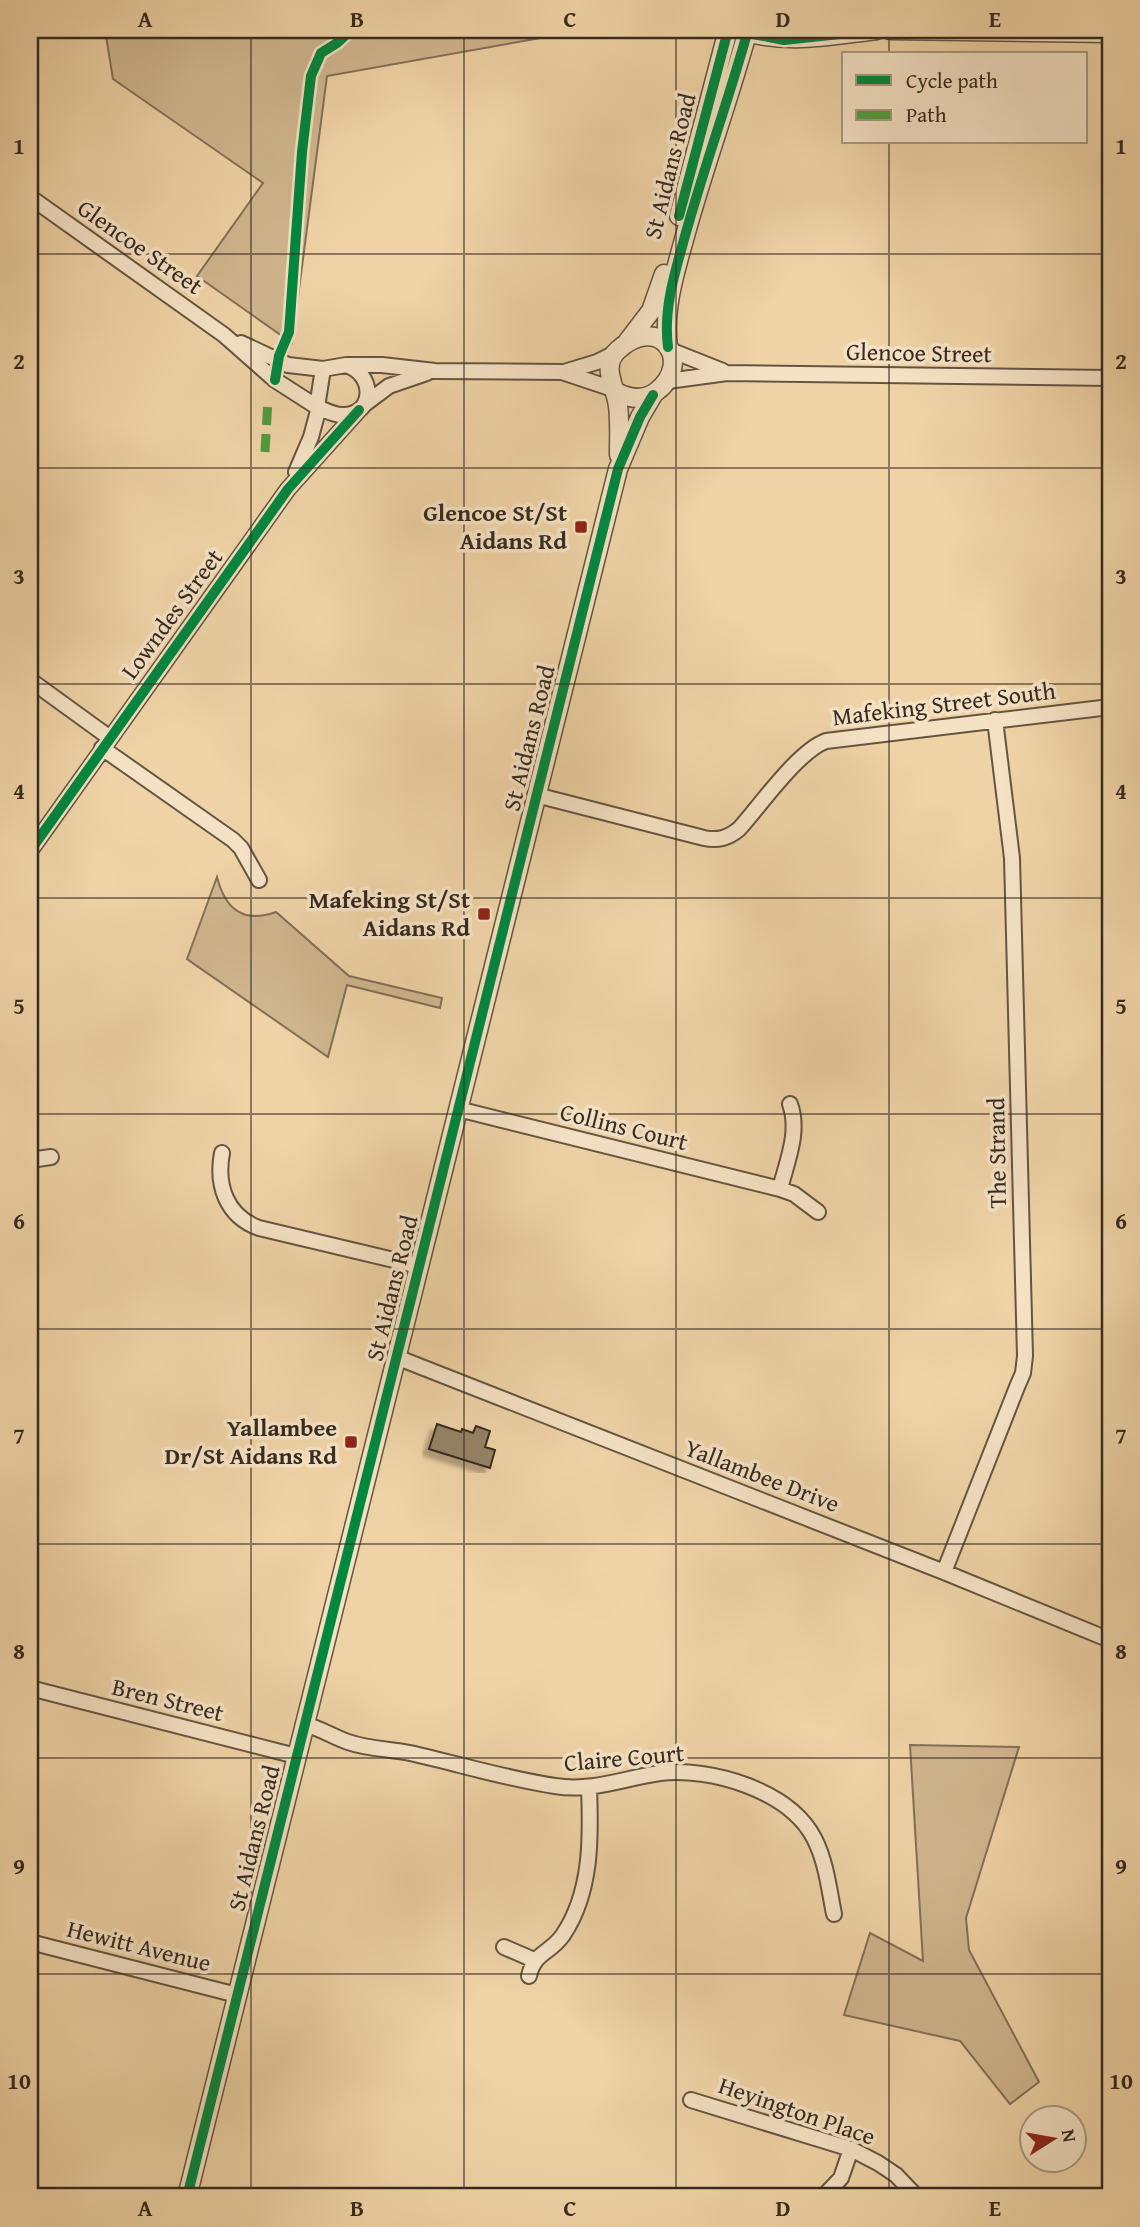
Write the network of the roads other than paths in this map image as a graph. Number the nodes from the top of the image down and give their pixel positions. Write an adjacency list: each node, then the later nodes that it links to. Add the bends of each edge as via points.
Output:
1 (728, 30): 8 (street, St Aidans Road, via 659,292)
2 (877, 30): 4 (street, via 784,40)
3 (890, 30): 5 (street)
4 (744, 31): 9 (street, St Aidans Road, via 677,265 667,315)
5 (1110, 33)
6 (30, 197): 7 (street, Glencoe Street)
7 (225, 335): 12 (street, Glencoe Street, via 288,365); 20 (street, Glencoe Street, via 275,380)
8 (628, 341): 9 (street, via 647,335); 10 (street)
9 (669, 349): 15 (street, Glencoe Street); 17 (street, via 673,368)
10 (613, 354): 14 (street); 18 (street, via 610,373)
11 (346, 365): 12 (street); 13 (street); 21 (street, via 366,379 368,396)
12 (323, 369): 20 (street)
13 (435, 371): 14 (street); 21 (street, via 389,386)
14 (562, 372): 18 (street)
15 (727, 373): 16 (street, Glencoe Street); 17 (street, Glencoe Street)
16 (1110, 378)
17 (668, 381): 19 (street)
18 (615, 391): 19 (street, via 635,398); 22 (street, St Aidans Road)
19 (653, 395): 22 (street, St Aidans Road)
20 (318, 407): 21 (street, via 344,415); 23 (street, Lowndes Street, via 305,453)
21 (362, 407): 23 (street, Lowndes Street)
22 (618, 469): 28 (street, St Aidans Road)
23 (288, 489): 27 (street, Lowndes Street)
24 (30, 680): 27 (street)
25 (1110, 707): 26 (street, Mafeking Street South)
26 (995, 720): 28 (street, Mafeking Street South, via 818,744 739,829 717,839); 40 (street, The Strand, via 1012,858 1024,1356 1020,1380)
27 (106, 743): 29 (street, Lowndes Street); 30 (street, via 233,840)
28 (536, 795): 32 (street, St Aidans Road)
29 (30, 851)
30 (259, 880)
31 (790, 1104): 36 (street, via 794,1134)
32 (458, 1109): 36 (street, Collins Court); 38 (street, St Aidans Road)
33 (222, 1153): 38 (street, via 224,1196 246,1223)
34 (51, 1157): 35 (street)
35 (30, 1160)
36 (780, 1189): 37 (street, Collins Court)
37 (818, 1212)
38 (419, 1266): 39 (street, St Aidans Road)
39 (396, 1357): 40 (street, Yallambee Drive); 43 (street, St Aidans Road)
40 (944, 1572): 41 (street, Yallambee Drive)
41 (1110, 1640)
42 (30, 1688): 44 (street, Bren Street)
43 (304, 1724): 44 (street, St Aidans Road); 45 (street, Claire Court, via 356,1744 558,1787)
44 (296, 1756): 51 (street, St Aidans Road)
45 (589, 1787): 46 (street, Claire Court, via 678,1772 718,1778 770,1796 793,1810 814,1838); 49 (street, via 590,1843 584,1884 563,1935)
46 (834, 1914)
47 (30, 1942): 51 (street, Hewitt Avenue)
48 (504, 1947): 49 (street)
49 (534, 1960): 50 (street)
50 (529, 1976)
51 (237, 1995): 54 (street, St Aidans Road)
52 (691, 2100): 53 (street, Heyington Place)
53 (851, 2149): 55 (street, via 841,2178); 56 (street, Heyington Place, via 896,2175)
54 (187, 2197)
55 (823, 2197)
56 (917, 2197)

